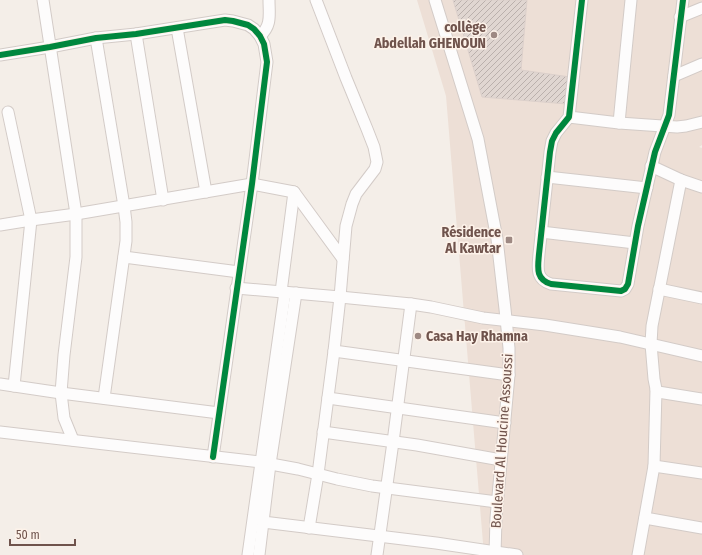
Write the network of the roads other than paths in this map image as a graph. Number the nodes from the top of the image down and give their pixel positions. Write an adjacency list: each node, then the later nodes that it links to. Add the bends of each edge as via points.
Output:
1 (43, 0): 14 (street)
2 (269, 0): 12 (street, via 269,22)
3 (316, 0): 39 (street, via 378,159 352,204 346,226)
4 (434, 0): 47 (street, Boulevard Al Houcine Assoussi, via 478,139 497,239)
5 (582, 0): 19 (street)
6 (631, 0): 21 (street)
7 (683, 0): 9 (street)
8 (702, 8): 9 (street)
9 (680, 17): 17 (street)
10 (177, 28): 11 (street); 12 (street, via 225,20 248,25); 29 (street)
11 (136, 34): 13 (street); 31 (street)
12 (260, 36): 26 (street, via 267,62)
13 (96, 38): 14 (street); 32 (street)
14 (50, 47): 15 (street); 33 (street)
15 (0, 55)
16 (702, 64): 17 (street)
17 (674, 76): 22 (street)
18 (8, 112): 34 (street)
19 (569, 117): 21 (street); 24 (street, via 552,141)
20 (702, 122): 22 (street, via 678,127)
21 (619, 123): 22 (street)
22 (665, 126): 23 (street)
23 (651, 166): 25 (street); 28 (street)
24 (547, 177): 28 (street); 36 (street)
25 (681, 180): 27 (street); 42 (street)
26 (252, 184): 29 (street); 30 (street); 40 (street)
27 (702, 187)
28 (647, 188): 37 (street)
29 (206, 192): 31 (street)
30 (294, 192): 39 (street); 43 (street)
31 (163, 200): 32 (street)
32 (124, 206): 33 (street); 38 (street)
33 (76, 214): 34 (street); 56 (street, via 76,257)
34 (30, 220): 35 (street); 54 (street)
35 (0, 225)
36 (541, 232): 37 (street); 37 (street, via 538,270 544,281 618,291 627,287)
37 (635, 242)
38 (124, 257): 40 (street); 57 (street)
39 (343, 259): 44 (street)
40 (239, 272): 41 (street)
41 (236, 288): 43 (street); 61 (street)
42 (659, 289): 45 (street); 48 (street)
43 (288, 292): 44 (street); 69 (street)
44 (340, 297): 46 (street); 49 (street)
45 (702, 298)
46 (411, 304): 47 (street); 51 (street)
47 (507, 321): 48 (street, via 600,333); 52 (street, Boulevard Al Houcine Assoussi)
48 (651, 344): 50 (street); 55 (street)
49 (334, 351): 51 (street); 58 (street)
50 (702, 356)
51 (404, 360): 52 (street); 60 (street)
52 (509, 375): 62 (street, Boulevard Al Houcine Assoussi)
53 (0, 384): 54 (street)
54 (14, 386): 56 (street)
55 (656, 390): 59 (street); 70 (street)
56 (61, 393): 57 (street); 65 (street, via 64,418)
57 (104, 398): 61 (street)
58 (328, 398): 60 (street); 64 (street)
59 (702, 399)
60 (397, 409): 62 (street); 66 (street)
61 (219, 413): 67 (street)
62 (505, 423): 68 (street, Boulevard Al Houcine Assoussi)
63 (0, 432): 65 (street)
64 (323, 432): 66 (street); 72 (street)
65 (73, 440): 67 (street)
66 (393, 442): 68 (street); 73 (street)
67 (213, 457): 69 (street)
68 (501, 460): 74 (street, Boulevard Al Houcine Assoussi)
69 (265, 463): 72 (street); 76 (street); 81 (street)
70 (654, 466): 71 (street); 75 (street)
71 (702, 473)
72 (318, 474): 73 (street); 77 (street)
73 (386, 488): 74 (street); 79 (street)
74 (497, 502): 80 (street, Boulevard Al Houcine Assoussi)
75 (645, 518): 78 (street); 85 (street)
76 (263, 522): 77 (street); 82 (street)
77 (309, 528): 79 (street)
78 (702, 528)
79 (380, 537): 80 (street); 83 (street)
80 (495, 553): 84 (street)
81 (248, 555)
82 (259, 555)
83 (376, 555)
84 (517, 555)
85 (638, 555)

